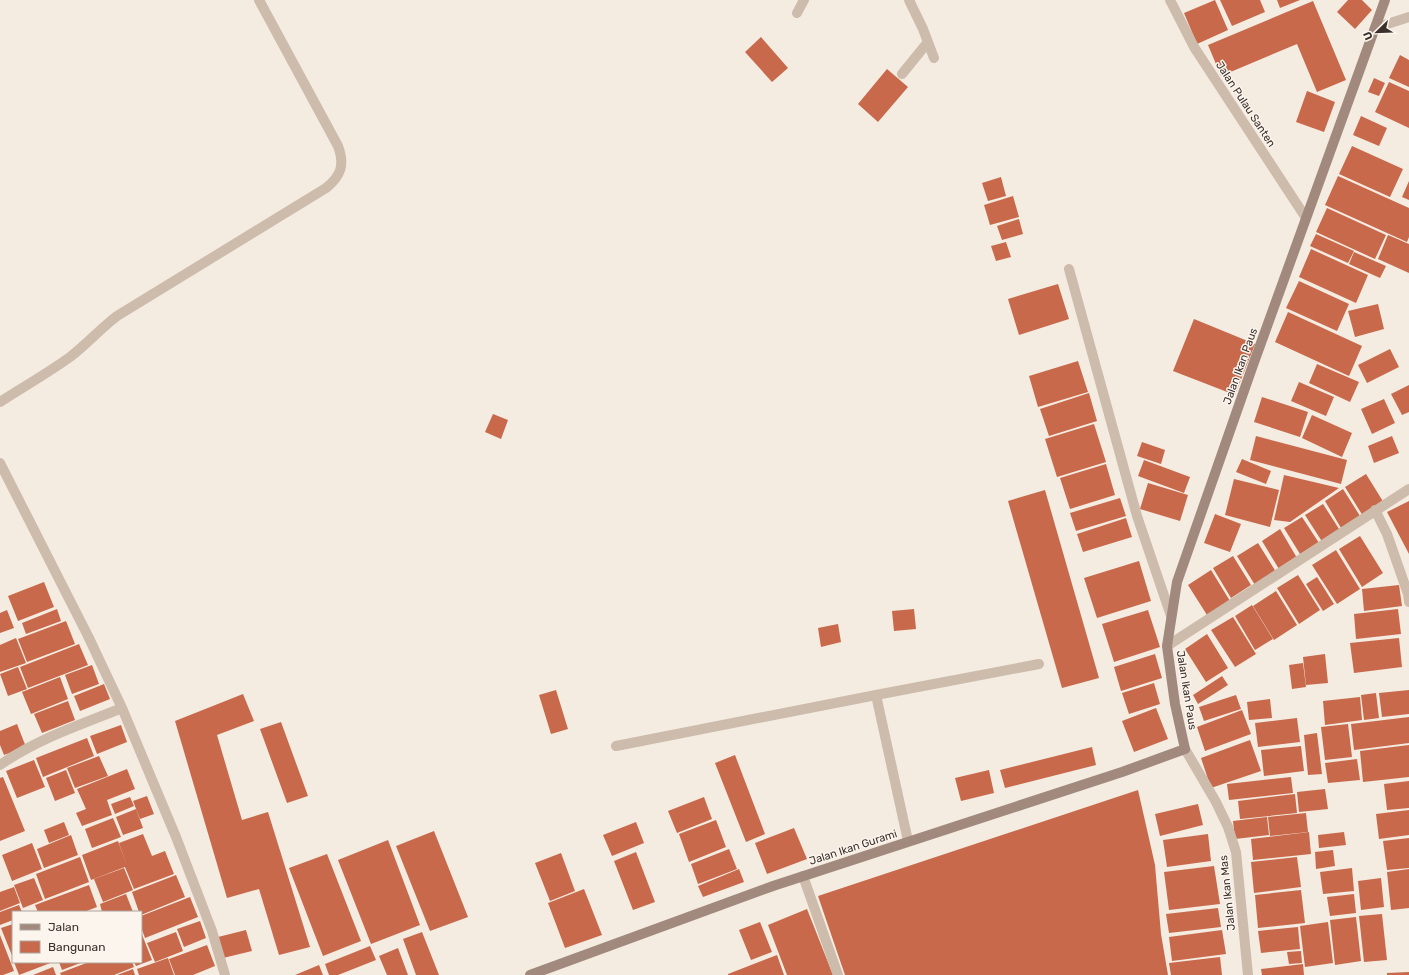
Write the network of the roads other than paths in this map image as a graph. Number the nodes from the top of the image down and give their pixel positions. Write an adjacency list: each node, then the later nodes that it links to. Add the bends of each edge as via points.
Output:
1 (259, 0): 14 (street, via 338,146 342,164 340,174 326,188 117,316 69,358)
2 (804, 0): 6 (street)
3 (908, 0): 9 (street)
4 (1170, 0): 12 (street, Jalan Pulau Santen, via 1194,47)
5 (1385, 0): 8 (main road, Jalan Ikan Paus)
6 (796, 13)
7 (1409, 16): 8 (street)
8 (1375, 28): 12 (main road, Jalan Ikan Paus)
9 (928, 42): 10 (street); 11 (street)
10 (934, 58)
11 (902, 74)
12 (1306, 218): 19 (main road, Jalan Ikan Paus, via 1176,582)
13 (1069, 269): 19 (street, via 1137,516)
14 (0, 402)
15 (0, 463): 23 (street)
16 (1409, 489): 17 (street)
17 (1375, 510): 18 (street, via 1387,534); 20 (street)
18 (1409, 602)
19 (1172, 616): 20 (main road, Jalan Ikan Paus)
20 (1167, 646): 25 (main road, Jalan Ikan Paus, via 1175,704)
21 (1039, 664): 22 (street)
22 (876, 695): 24 (street); 27 (street)
23 (122, 708): 26 (street, via 42,740); 29 (street, via 176,837 212,931)
24 (616, 746)
25 (1185, 749): 27 (main road, Jalan Ikan Gurami); 32 (street, Jalan Ikan Mas, via 1216,802 1236,852)
26 (0, 765)
27 (908, 841): 28 (main road, Jalan Ikan Gurami)
28 (803, 876): 30 (main road, Jalan Ikan Gurami); 31 (street)
29 (225, 975)
30 (530, 975)
31 (838, 975)
32 (1248, 975)

